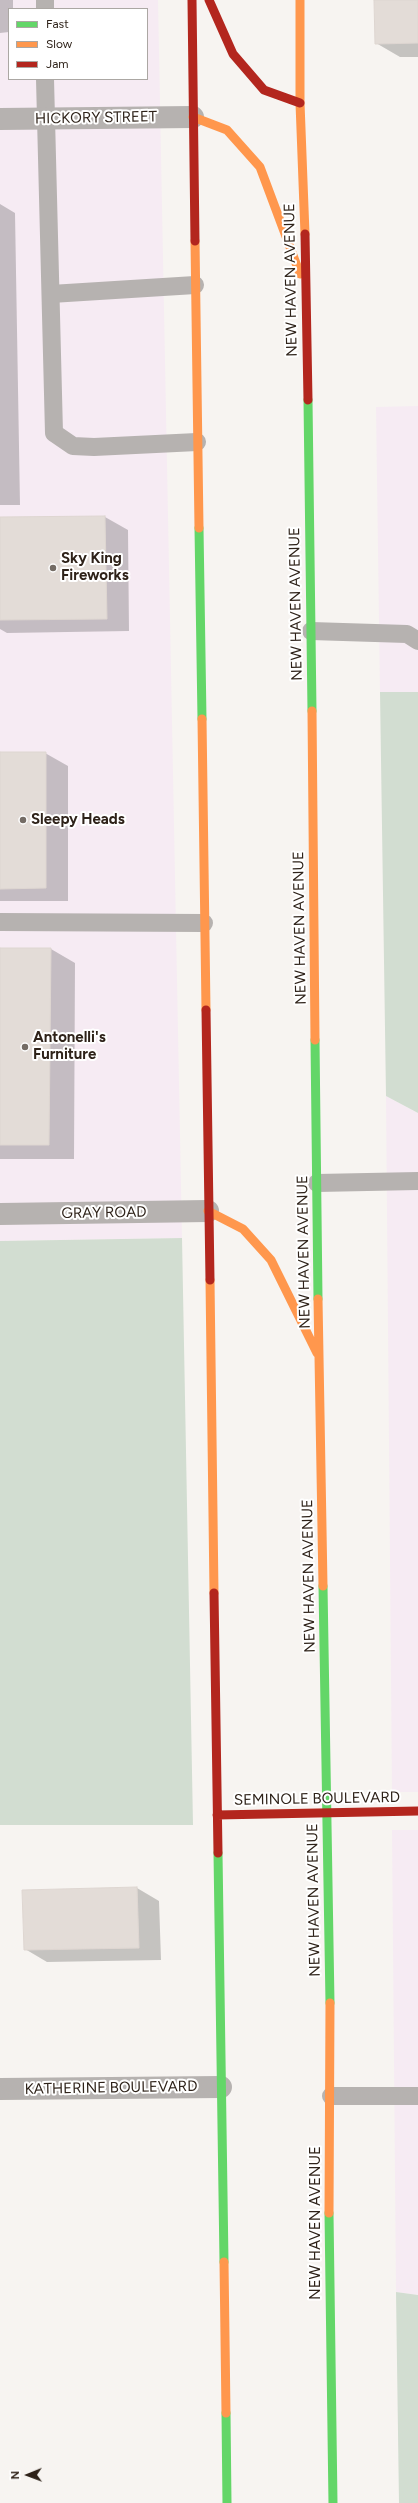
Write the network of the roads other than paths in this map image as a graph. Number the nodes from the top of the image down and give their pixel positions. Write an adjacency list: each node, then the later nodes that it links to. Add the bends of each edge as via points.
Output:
1 (192, 0): 6 (main road)
2 (209, 0): 5 (main road, via 233,54 264,90)
3 (300, 0): 5 (main road, NEW HAVEN AVENUE)
4 (45, 80): 7 (lane)
5 (300, 103): 10 (main road, NEW HAVEN AVENUE)
6 (193, 117): 7 (street, HICKORY STREET); 9 (main road); 10 (main road, via 227,130 260,167)
7 (46, 118): 8 (street, HICKORY STREET); 11 (lane)
8 (0, 119)
9 (195, 285): 11 (lane); 12 (main road)
10 (307, 292): 13 (main road, NEW HAVEN AVENUE)
11 (50, 294): 12 (lane, via 54,433 73,446)
12 (197, 442): 16 (main road)
13 (311, 631): 14 (lane, via 406,634); 18 (main road, NEW HAVEN AVENUE)
14 (418, 641)
15 (0, 922): 16 (lane)
16 (204, 923): 19 (main road)
17 (418, 1181): 18 (lane)
18 (317, 1183): 21 (main road, NEW HAVEN AVENUE)
19 (208, 1211): 20 (street, GRAY ROAD); 21 (main road, via 243,1229 271,1260); 24 (main road)
20 (0, 1214)
21 (319, 1357): 23 (main road, NEW HAVEN AVENUE)
22 (418, 1810): 23 (main road, SEMINOLE BOULEVARD)
23 (327, 1812): 24 (main road, SEMINOLE BOULEVARD); 27 (main road, NEW HAVEN AVENUE)
24 (217, 1815): 25 (main road)
25 (221, 2087): 26 (street, KATHERINE BOULEVARD); 29 (main road)
26 (0, 2090)
27 (331, 2096): 28 (lane); 30 (main road, NEW HAVEN AVENUE, via 329,2238)
28 (418, 2096)
29 (227, 2503)
30 (333, 2503)

